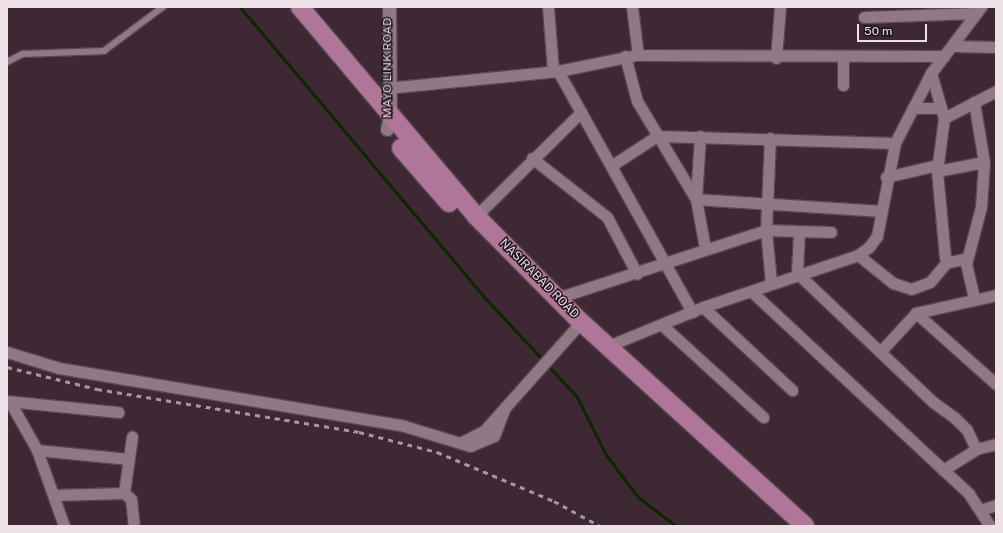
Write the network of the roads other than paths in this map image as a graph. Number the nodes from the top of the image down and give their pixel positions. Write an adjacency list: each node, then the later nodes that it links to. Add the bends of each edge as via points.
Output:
1 (163, 7): 17 (lane, via 104,51 23,54)
2 (288, 7): 27 (highway, NASIRABAD ROAD)
3 (300, 7): 27 (highway, NASIRABAD ROAD)
4 (389, 7): 21 (street, MAYO LINK ROAD)
5 (548, 7): 18 (street)
6 (632, 7): 12 (street)
7 (780, 7): 15 (street)
8 (978, 10): 9 (street); 10 (street)
9 (864, 17)
10 (954, 46): 11 (street); 14 (street)
11 (996, 47)
12 (638, 55): 13 (street); 15 (street)
13 (625, 56): 18 (street); 28 (street, via 631,88)
14 (944, 56): 16 (street); 19 (street)
15 (776, 58): 16 (street)
16 (842, 58): 20 (street)
17 (7, 62)
18 (556, 71): 21 (street); 25 (street)
19 (931, 73): 24 (street); 26 (street)
20 (843, 85)
21 (387, 88): 27 (street, MAYO LINK ROAD)
22 (996, 91): 23 (street)
23 (974, 102): 26 (street); 33 (street)
24 (913, 108): 26 (street); 31 (street)
25 (581, 112): 32 (street); 34 (street)
26 (943, 113): 35 (street)
27 (388, 122): 40 (highway, NASIRABAD ROAD); 59 (highway, NASIRABAD ROAD, via 455,210)
28 (657, 136): 29 (street); 34 (street); 37 (street)
29 (700, 136): 30 (street); 37 (street)
30 (770, 138): 31 (street); 38 (street)
31 (895, 143): 36 (street)
32 (532, 158): 40 (street); 50 (street, via 607,217)
33 (984, 162): 35 (street); 46 (street, via 981,207)
34 (611, 166): 48 (street)
35 (937, 168): 36 (street); 47 (street)
36 (886, 177): 39 (street)
37 (696, 199): 38 (street); 44 (street)
38 (767, 205): 39 (street); 41 (street)
39 (881, 211): 45 (street, via 876,236)
40 (476, 216): 54 (highway, NASIRABAD ROAD)
41 (766, 230): 42 (street); 44 (street); 51 (street)
42 (799, 232): 43 (street); 49 (street)
43 (831, 232)
44 (705, 248): 48 (street)
45 (858, 255): 47 (street, via 893,283 911,289 930,282); 49 (street)
46 (967, 258): 47 (street); 55 (street)
47 (947, 262)
48 (667, 265): 50 (street); 57 (street)
49 (797, 273): 51 (street); 63 (street)
50 (637, 274): 54 (street)
51 (771, 283): 52 (street)
52 (752, 292): 56 (street); 74 (street)
53 (996, 295): 55 (street)
54 (557, 298): 59 (highway, NASIRABAD ROAD)
55 (974, 298): 58 (street)
56 (703, 307): 57 (street); 65 (street)
57 (692, 312): 60 (street)
58 (916, 313): 63 (street); 64 (street)
59 (578, 324): 61 (highway, NASIRABAD ROAD); 62 (street, via 505,408 499,430 487,442 470,446 404,426 59,368); 81 (highway, NASIRABAD ROAD)
60 (662, 325): 61 (street); 68 (street)
61 (608, 346): 82 (highway, NASIRABAD ROAD)
62 (7, 352)
63 (880, 352): 71 (street, via 967,430)
64 (995, 381)
65 (792, 390)
66 (8, 401): 67 (street); 72 (street)
67 (118, 412)
68 (763, 417)
69 (132, 437): 73 (street)
70 (996, 444): 71 (street)
71 (976, 449): 74 (street)
72 (37, 450): 73 (street); 76 (street)
73 (129, 459): 75 (street)
74 (943, 470): 78 (street)
75 (124, 494): 76 (street); 80 (street, via 131,499)
76 (54, 495): 79 (street)
77 (996, 505): 78 (street)
78 (980, 510): 83 (street)
79 (64, 526)
80 (134, 526)
81 (786, 526)
82 (805, 526)
83 (990, 526)

